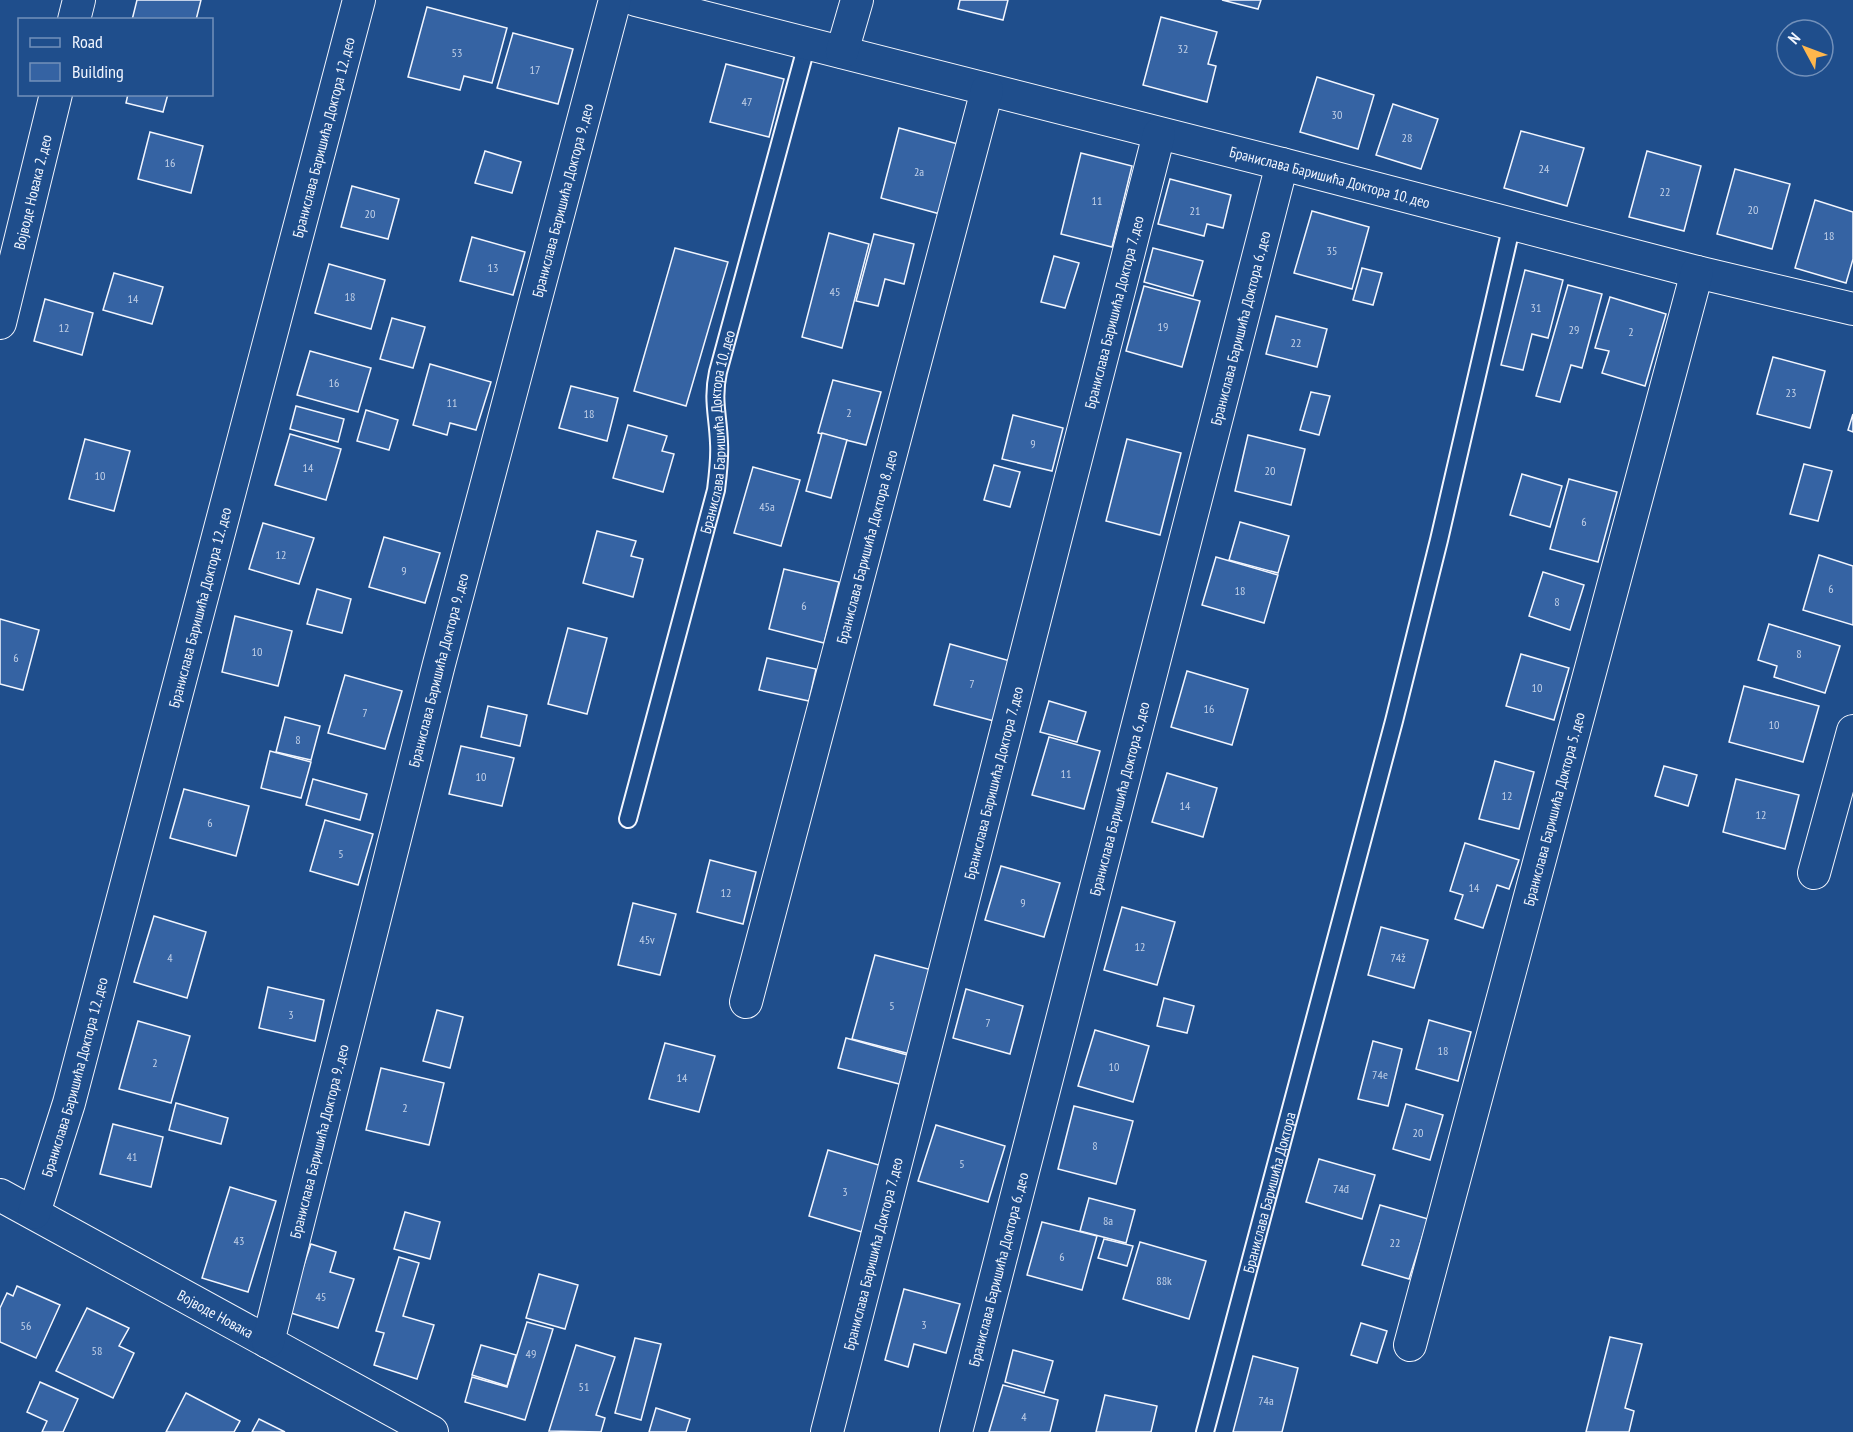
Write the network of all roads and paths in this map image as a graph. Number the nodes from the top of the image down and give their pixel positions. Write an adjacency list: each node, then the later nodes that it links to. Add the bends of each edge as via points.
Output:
1 (79, 0): 6 (street)
2 (359, 0): 22 (street, Бранислава Баришића Доктора 12. део, via 69,1103)
3 (615, 0): 23 (street, Бранислава Баришића Доктора 9. део, via 439,664)
4 (636, 0): 7 (street, Бранислава Баришића Доктора 10. део)
5 (857, 0): 8 (street)
6 (74, 18)
7 (807, 44): 8 (street, Бранислава Баришића Доктора 10. део); 18 (lane, Бранислава Баришића Доктора 10. део, via 718,372 714,392 720,444 716,490)
8 (842, 52): 9 (street, Бранислава Баришића Доктора 10. део)
9 (987, 90): 11 (street, Бранислава Баришића Доктора 10. део); 20 (street, Бранислава Баришића Доктора 8. део)
10 (56, 96): 16 (street, Војводе Новака 2. део)
11 (1159, 134): 12 (street, Бранислава Баришића Доктора 10. део); 26 (street, Бранислава Баришића Доктора 7. део)
12 (1282, 164): 13 (street, Бранислава Баришића Доктора 10. део); 27 (street, Бранислава Баришића Доктора 6. део)
13 (1512, 224): 14 (street, Бранислава Баришића Доктора 10. део); 28 (lane, Бранислава Баришића Доктора, via 1394,721)
14 (1698, 272): 15 (street, Бранислава Баришића Доктора 10. део); 24 (street, Бранислава Баришића Доктора 5. део)
15 (1853, 309)
16 (0, 323)
17 (1853, 731): 19 (street)
18 (628, 819)
19 (1814, 873)
20 (746, 1002)
21 (0, 1195): 22 (street, Војводе Новака)
22 (34, 1213): 23 (street, Војводе Новака)
23 (268, 1342): 25 (street, Војводе Новака)
24 (1410, 1345)
25 (432, 1432)
26 (826, 1432)
27 (956, 1432)
28 (1205, 1432)

